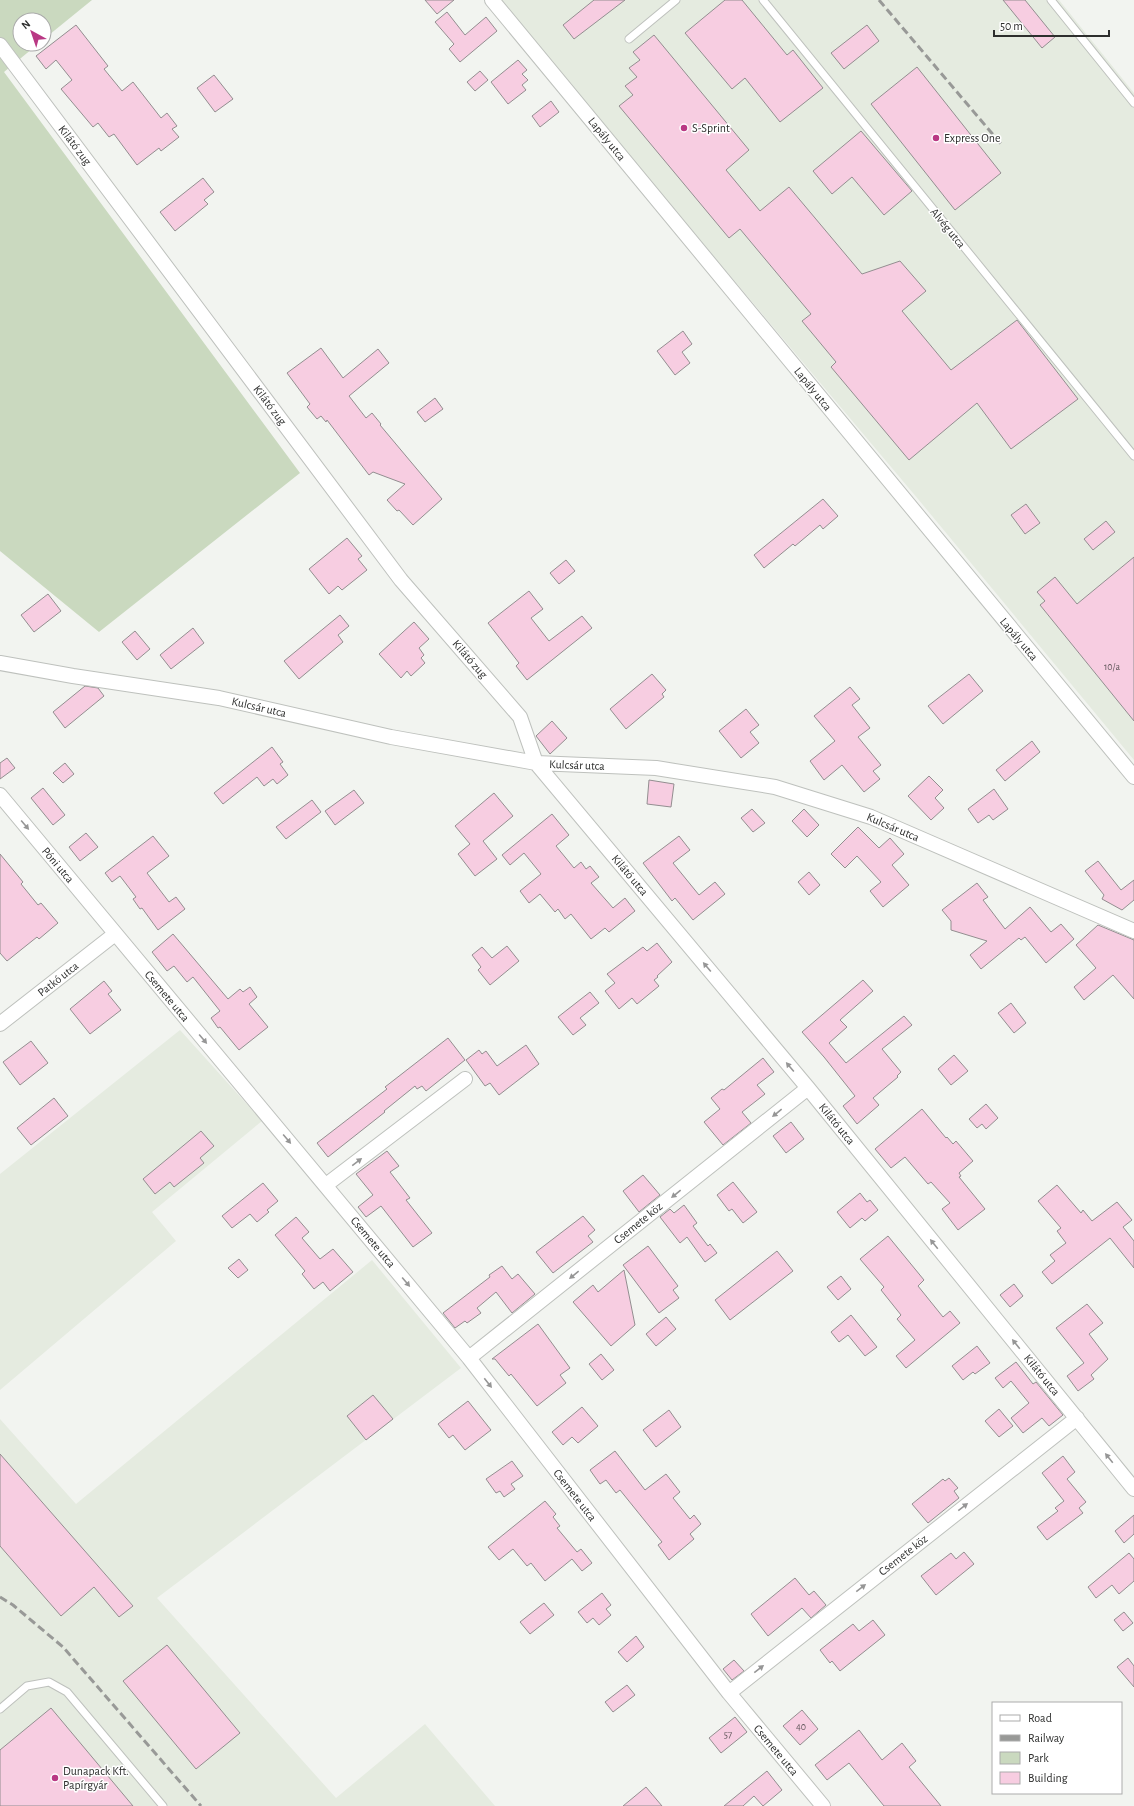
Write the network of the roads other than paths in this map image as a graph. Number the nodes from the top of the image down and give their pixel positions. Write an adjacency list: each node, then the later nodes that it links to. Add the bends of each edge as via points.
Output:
1 (492, 0): 11 (street, Lapály utca)
2 (676, 0): 5 (lane)
3 (763, 0): 8 (lane, Alvég utca)
4 (1051, 0): 7 (lane)
5 (629, 39)
6 (0, 45): 10 (street, Kilátó zug, via 401,580 520,717)
7 (1134, 103)
8 (1134, 456)
9 (0, 662): 10 (street, Kulcsár utca, via 219,698 391,737)
10 (536, 763): 13 (street, Kulcsár utca, via 656,768 774,787 871,817); 17 (street, Kilátó utca, one-way to 10)
11 (1134, 777)
12 (0, 795): 14 (street, Póni utca, one-way to 14)
13 (1134, 931)
14 (115, 934): 15 (street, Patkó utca); 18 (street, Csemete utca, one-way to 18)
15 (0, 1024)
16 (465, 1079): 18 (street, one-way to 16)
17 (808, 1088): 19 (street, Csemete köz, one-way to 19); 20 (street, Kilátó utca, one-way to 17)
18 (326, 1185): 19 (street, Csemete utca, one-way to 19)
19 (469, 1358): 22 (street, Csemete utca, one-way to 22)
20 (1077, 1418): 21 (street, Kilátó utca, one-way to 20); 22 (street, Csemete köz, one-way to 20)
21 (1134, 1489)
22 (729, 1693): 25 (street, Csemete utca)
23 (0, 1709): 24 (lane, via 27,1686 49,1682 67,1692)
24 (163, 1806)
25 (823, 1806)

